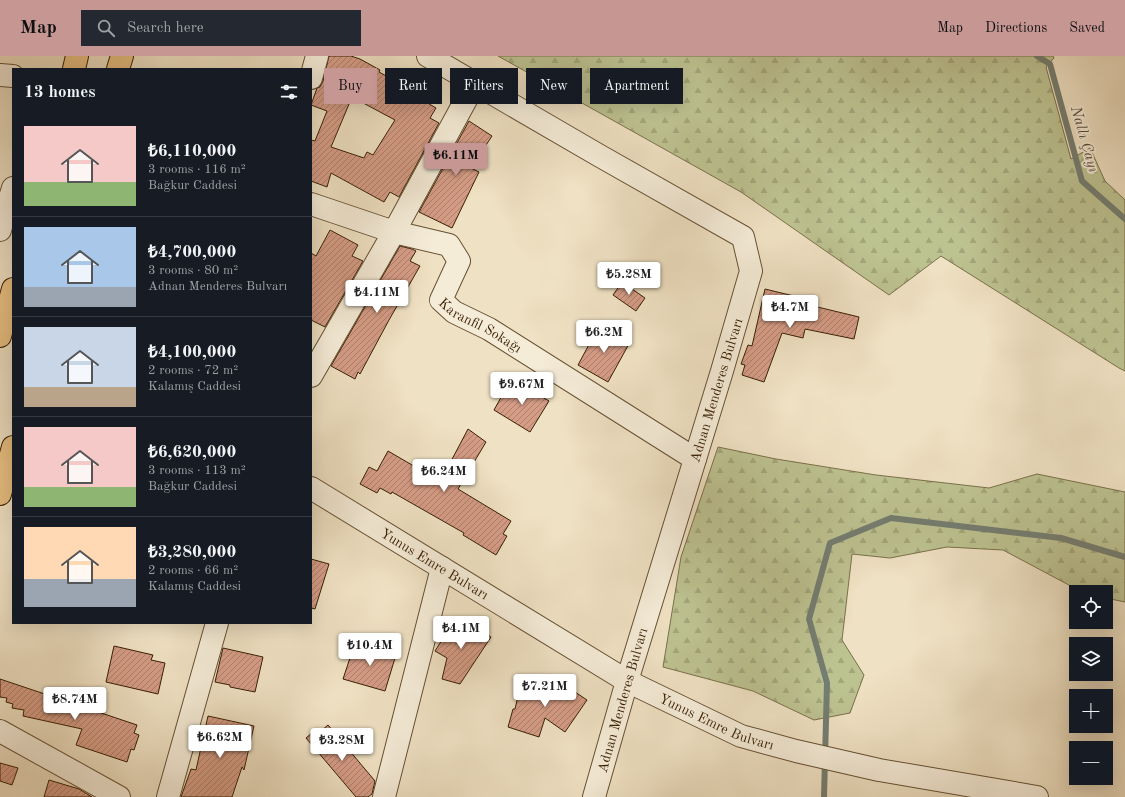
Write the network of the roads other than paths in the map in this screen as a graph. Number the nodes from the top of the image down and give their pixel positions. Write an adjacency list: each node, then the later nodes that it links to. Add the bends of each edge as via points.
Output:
1 (77, 56): 5 (main road)
2 (122, 56): 6 (main road)
3 (317, 56): 8 (street)
4 (428, 56): 7 (street, Adnan Menderes Bulvarı)
5 (74, 68)
6 (118, 68)
7 (450, 69)
8 (312, 74)
9 (0, 75): 10 (street)
10 (12, 76)
11 (464, 104): 16 (street)
12 (511, 104): 21 (street, Adnan Menderes Bulvarı, via 743,237 751,271)
13 (12, 191): 15 (street)
14 (312, 204): 16 (street, Karanfil Sokağı)
15 (0, 230)
16 (394, 232): 19 (street); 21 (street, Karanfil Sokağı, via 449,245 459,261 441,300 454,312 489,329)
17 (12, 293): 18 (main road)
18 (0, 336)
19 (312, 374)
20 (12, 451): 23 (main road)
21 (695, 459): 26 (street, Adnan Menderes Bulvarı)
22 (312, 489): 24 (street, Yunus Emre Bulvarı)
23 (0, 494)
24 (442, 568): 26 (street, Yunus Emre Bulvarı); 30 (street)
25 (217, 624): 29 (street)
26 (627, 681): 31 (street, Adnan Menderes Bulvarı); 32 (street, Yunus Emre Bulvarı, via 741,736 879,770)
27 (0, 731): 28 (street)
28 (119, 797)
29 (168, 797)
30 (384, 797)
31 (594, 797)
32 (1037, 797)

